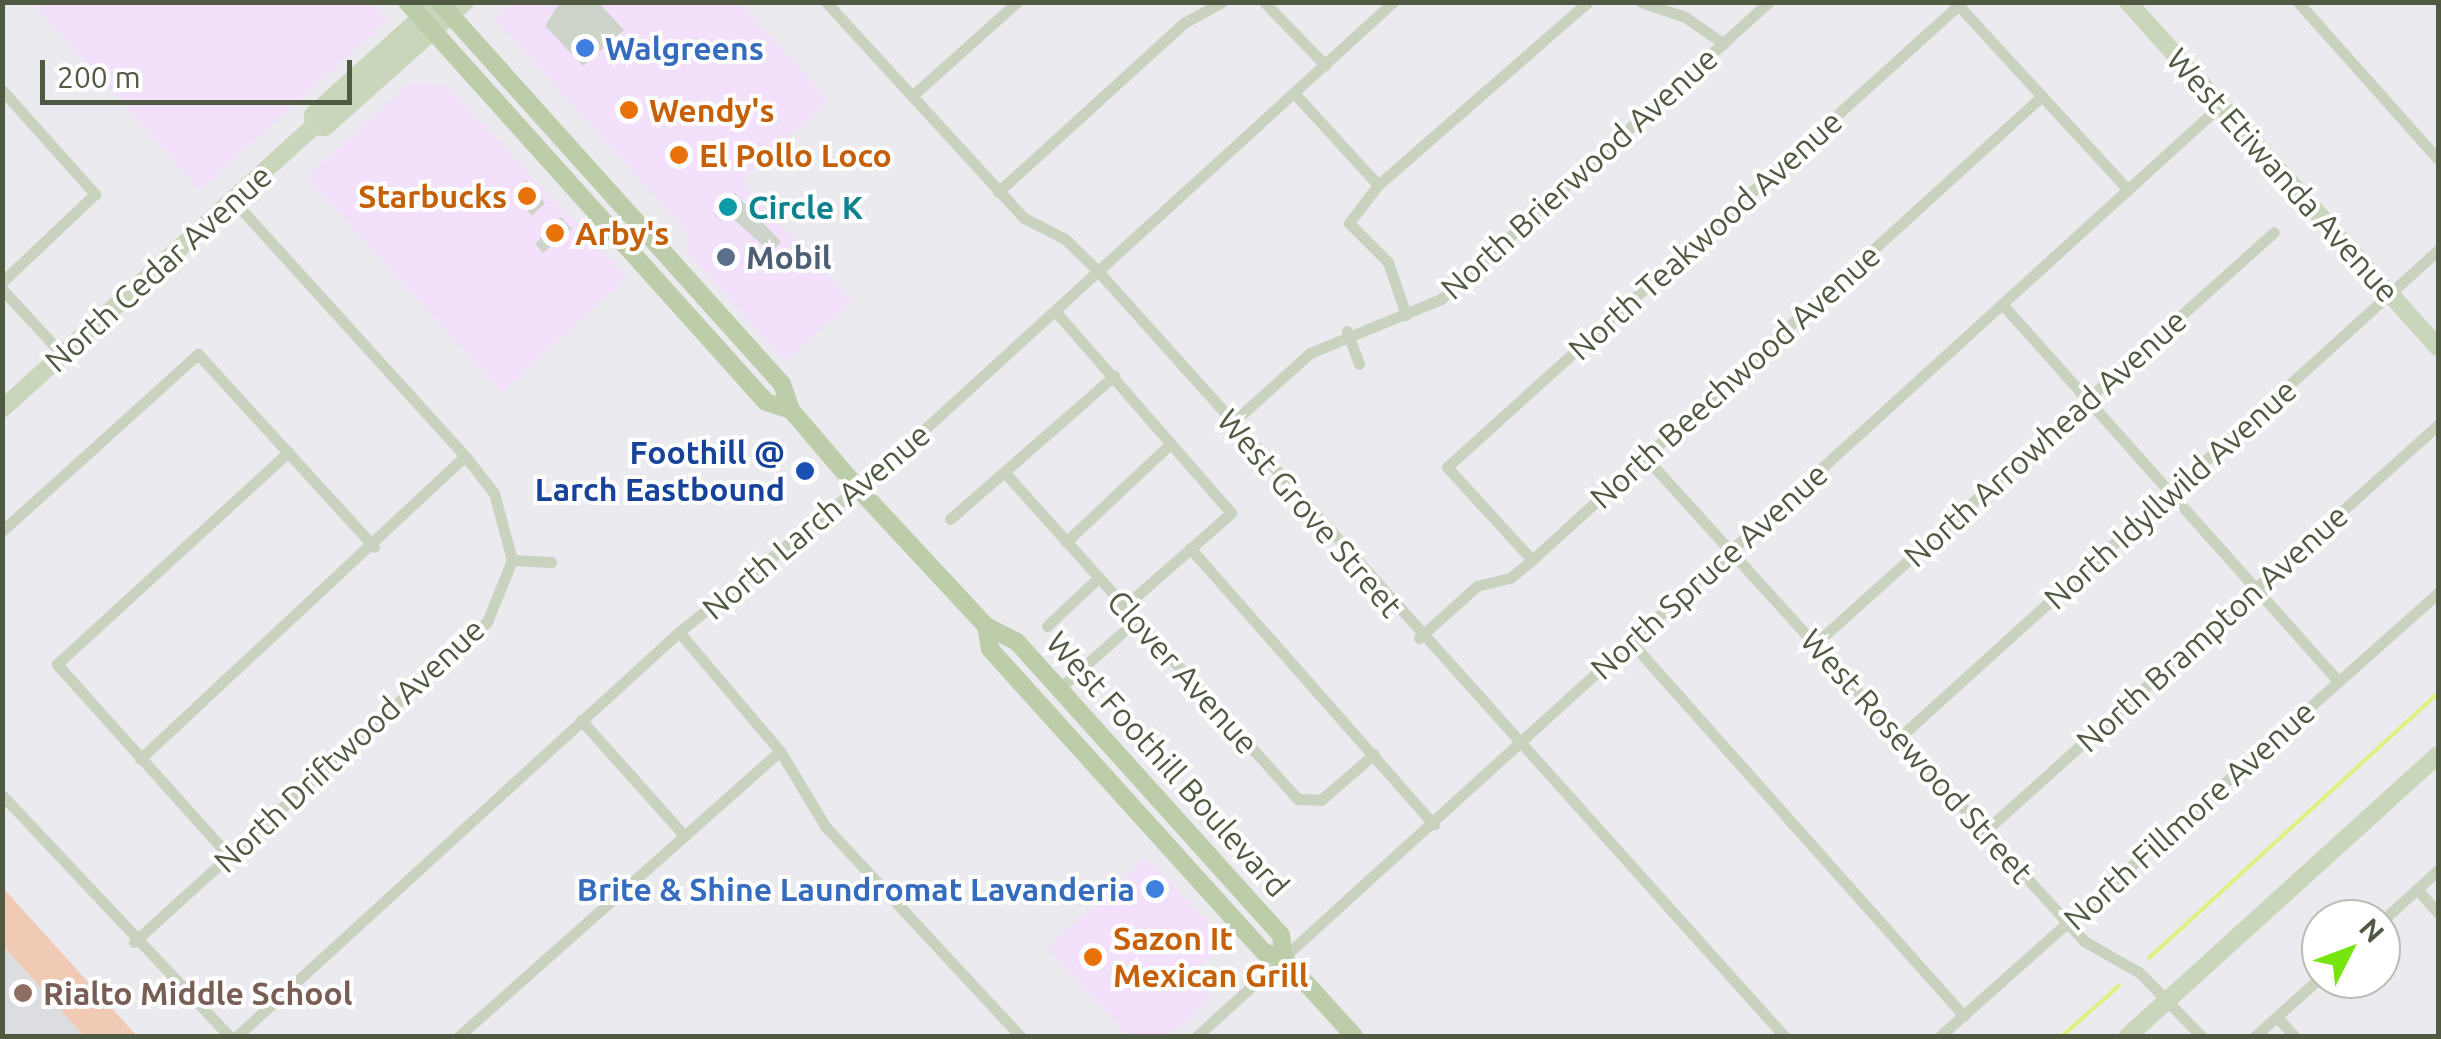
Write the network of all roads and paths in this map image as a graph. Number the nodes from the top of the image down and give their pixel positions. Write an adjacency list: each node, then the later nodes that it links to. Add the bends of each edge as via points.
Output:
1 (407, 2): 15 (main road, West Foothill Boulevard)
2 (466, 2): 14 (main road, North Cedar Avenue)
3 (826, 2): 20 (street, West Grove Street)
4 (1017, 2): 20 (street)
5 (1222, 2): 27 (street, via 1184,23)
6 (1264, 2): 17 (street)
7 (1393, 2): 17 (street, North Larch Avenue)
8 (1588, 2): 25 (street)
9 (1641, 2): 16 (street, via 1685,17)
10 (1769, 2): 16 (street, North Brierwood Avenue)
11 (2128, 2): 22 (main road, West Etiwanda Avenue)
12 (2298, 2): 23 (street)
13 (1961, 4): 21 (street); 64 (street, North Teakwood Avenue, via 1446,467)
14 (442, 7): 15 (main road, North Cedar Avenue); 30 (main road, West Foothill Boulevard)
15 (426, 25): 24 (main road, West Foothill Boulevard); 28 (main road, North Cedar Avenue, via 325,127 314,126)
16 (1724, 44): 38 (street, North Brierwood Avenue, via 1441,299)
17 (1325, 64): 18 (street, North Larch Avenue)
18 (1294, 92): 25 (street); 32 (street, North Larch Avenue)
19 (5, 96): 33 (street, via 95,194)
20 (912, 96): 27 (street, West Grove Street)
21 (2042, 96): 26 (street); 53 (street, North Beechwood Avenue)
22 (2221, 106): 26 (street, North Spruce Avenue); 34 (main road, West Etiwanda Avenue)
23 (2438, 158)
24 (568, 182): 30 (main road, via 596,195 635,238); 35 (main road, West Foothill Boulevard)
25 (1378, 185): 38 (street, via 1349,223 1388,262)
26 (2128, 190): 36 (street, North Spruce Avenue)
27 (998, 192): 32 (street, West Grove Street)
28 (234, 200): 41 (main road, North Cedar Avenue); 52 (street)
29 (2274, 232): 45 (street, North Arrowhead Avenue)
30 (657, 242): 43 (main road, West Foothill Boulevard)
31 (2438, 250): 34 (street, North Idyllwild Avenue)
32 (1096, 270): 37 (street, North Larch Avenue); 48 (street, West Grove Street)
33 (2, 285): 41 (street)
34 (2390, 294): 40 (main road, West Etiwanda Avenue); 56 (street, North Idyllwild Avenue)
35 (672, 296): 43 (main road, via 690,303 756,372); 47 (main road, West Foothill Boulevard, via 766,402)
36 (2002, 304): 45 (street); 62 (street, North Spruce Avenue)
37 (1055, 310): 44 (street); 55 (street, North Larch Avenue)
38 (1406, 315): 39 (street, North Brierwood Avenue)
39 (1347, 331): 42 (street); 48 (street, North Brierwood Avenue, via 1310,353)
40 (2438, 347)
41 (62, 354): 46 (main road, North Cedar Avenue)
42 (1359, 364)
43 (768, 368): 47 (main road, West Foothill Boulevard)
44 (1114, 376): 50 (street); 54 (street)
45 (2087, 401): 56 (street); 76 (street, North Arrowhead Avenue)
46 (2, 409)
47 (791, 410): 55 (main road, West Foothill Boulevard)
48 (1232, 424): 74 (street, West Grove Street)
49 (2438, 425): 67 (street, North Brampton Avenue)
50 (1170, 444): 59 (street); 61 (street, via 1231,514)
51 (288, 452): 58 (street, via 198,354); 60 (street); 85 (street, via 57,664)
52 (465, 456): 60 (street); 63 (street, via 494,494)
53 (1646, 458): 62 (street, West Rosewood Street); 64 (street, North Beechwood Avenue)
54 (1006, 474): 57 (street); 59 (street, Clover Avenue)
55 (855, 484): 71 (main road, West Foothill Boulevard); 73 (street, North Larch Avenue, via 712,613)
56 (2172, 495): 67 (street); 80 (street, North Idyllwild Avenue)
57 (950, 519)
58 (2, 531)
59 (1066, 542): 66 (street, Clover Avenue)
60 (374, 547): 85 (street)
61 (1190, 548): 69 (street); 83 (street)
62 (1731, 551): 75 (street, North Spruce Avenue); 76 (street, West Rosewood Street)
63 (512, 560): 65 (street); 90 (street, North Driftwood Avenue, via 487,622)
64 (1532, 560): 74 (street, North Beechwood Avenue, via 1510,578 1477,586)
65 (551, 562)
66 (1098, 578): 69 (street, Clover Avenue); 72 (street)
67 (2258, 588): 77 (street); 88 (street, North Brampton Avenue)
68 (2438, 593): 77 (street, North Fillmore Avenue)
69 (1124, 608): 70 (street, Clover Avenue)
70 (1136, 621): 78 (street); 83 (street, Clover Avenue, via 1306,804)
71 (986, 626): 78 (main road, West Foothill Boulevard, via 1017,642); 97 (main road, West Foothill Boulevard, via 990,649 1262,950)
72 (1048, 626)
73 (679, 632): 79 (street, North Larch Avenue); 82 (street)
74 (1420, 638): 81 (street, West Grove Street)
75 (1630, 641): 81 (street, North Spruce Avenue); 100 (street)
76 (1816, 644): 80 (street, West Rosewood Street)
77 (2338, 680): 95 (street, North Fillmore Avenue)
78 (1059, 688): 97 (main road, West Foothill Boulevard, via 1281,934)
79 (581, 720): 89 (street); 103 (street, North Larch Avenue)
80 (1900, 737): 88 (street, West Rosewood Street)
81 (1519, 747): 87 (street, North Spruce Avenue); 108 (street, West Grove Street)
82 (780, 751): 89 (street); 105 (street, via 824,826)
83 (1374, 754): 87 (street)
84 (2438, 754): 99 (main road)
85 (140, 758): 90 (street)
86 (2, 795): 96 (street)
87 (1434, 825): 97 (street, North Spruce Avenue)
88 (1985, 831): 95 (street, West Rosewood Street)
89 (682, 833): 104 (street)
90 (229, 856): 96 (street, North Driftwood Avenue)
91 (2438, 870): 92 (street)
92 (2417, 889): 93 (street); 94 (street)
93 (2401, 904)
94 (2438, 913)
95 (2068, 924): 99 (street, West Rosewood Street); 100 (street, North Fillmore Avenue)
96 (134, 942): 102 (street)
97 (1284, 959): 106 (street, North Spruce Avenue); 107 (main road, West Foothill Boulevard)
98 (2301, 995): 101 (street)
99 (2168, 1000): 110 (main road); 111 (street, West Rosewood Street)
100 (1964, 1016): 109 (street, North Fillmore Avenue)
101 (2277, 1017): 112 (street); 113 (street)
102 (229, 1036)
103 (236, 1036)
104 (460, 1036)
105 (1020, 1036)
106 (1198, 1036)
107 (1354, 1036)
108 (1784, 1036)
109 (1940, 1036)
110 (2128, 1036)
111 (2200, 1036)
112 (2255, 1036)
113 (2294, 1036)

